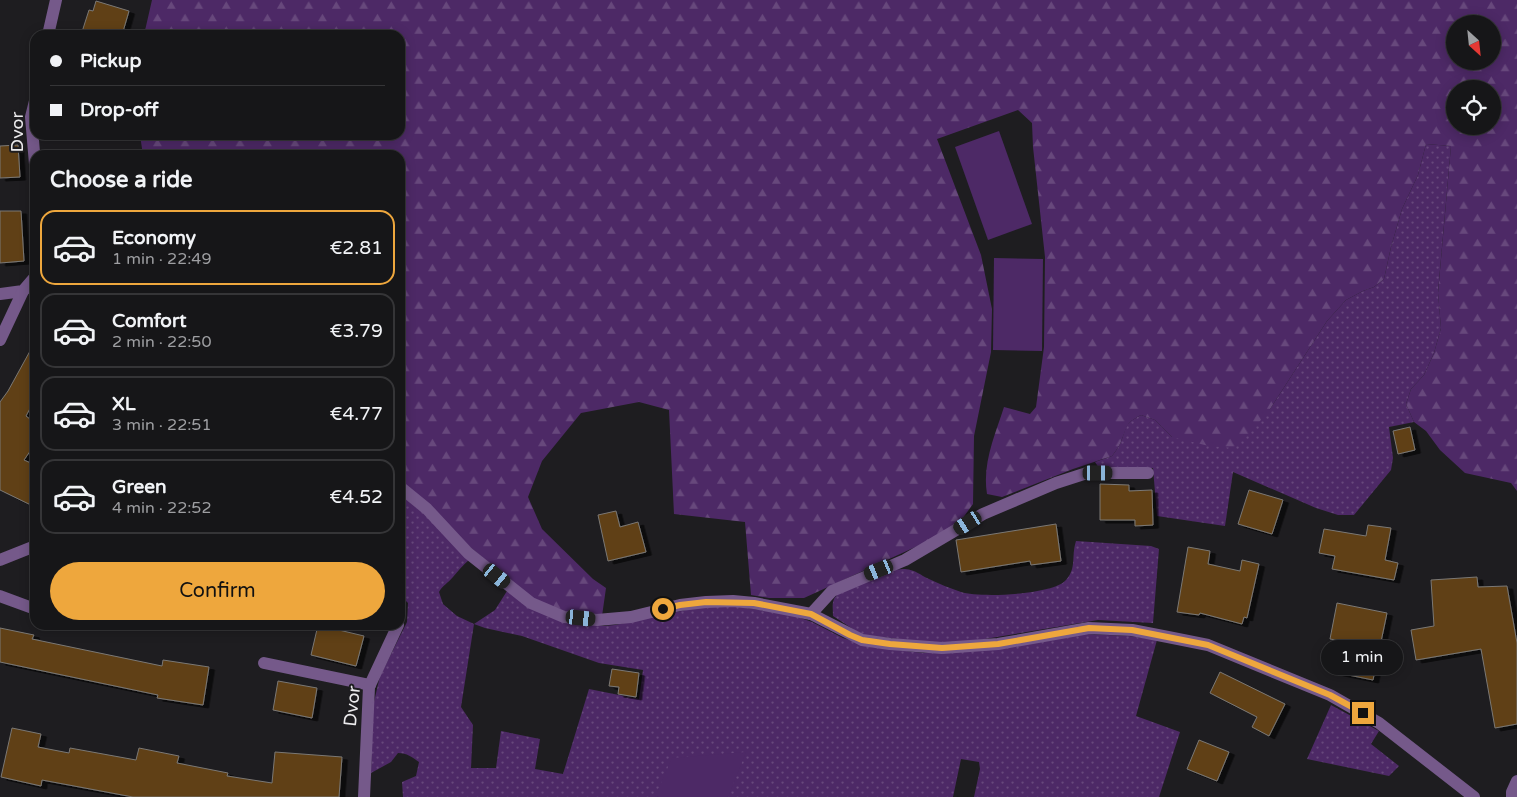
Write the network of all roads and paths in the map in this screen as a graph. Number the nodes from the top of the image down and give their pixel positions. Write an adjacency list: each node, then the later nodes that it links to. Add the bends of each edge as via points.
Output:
1 (56, 0): 2 (street)
2 (49, 30)
3 (30, 283): 4 (street)
4 (23, 291): 5 (street); 6 (street)
5 (0, 294)
6 (0, 340)
7 (1148, 473): 13 (street, via 1087,473 1056,482 983,514 905,560 832,591)
8 (405, 491): 13 (street, via 427,509 468,553 531,603 564,617 597,620 631,617 680,605 724,602 754,603)
9 (30, 548): 10 (street)
10 (0, 560)
11 (0, 596): 12 (street)
12 (30, 607)
13 (811, 614): 19 (street, via 862,640 890,644 942,648 998,644 1089,628 1132,630 1208,645 1338,699 1379,723)
14 (396, 630): 16 (street, Dvor)
15 (264, 663): 16 (street)
16 (370, 685): 18 (street, Dvor)
17 (1517, 781): 20 (street)
18 (364, 797)
19 (1474, 797)
20 (1512, 797)

